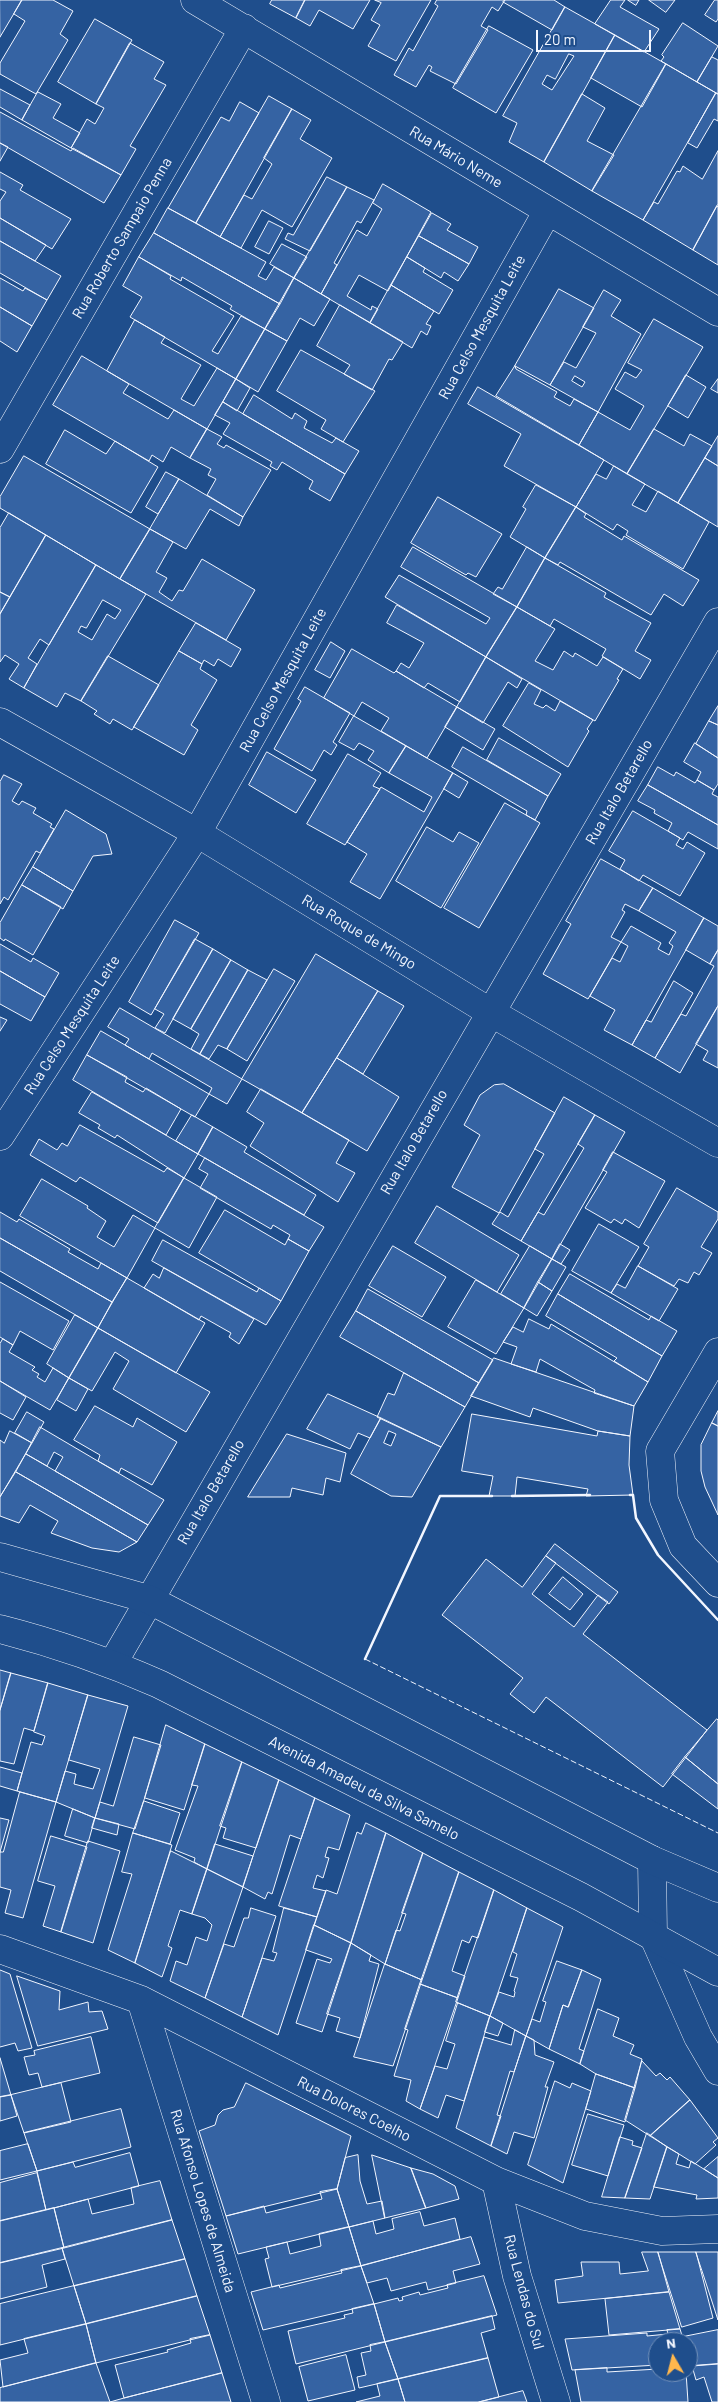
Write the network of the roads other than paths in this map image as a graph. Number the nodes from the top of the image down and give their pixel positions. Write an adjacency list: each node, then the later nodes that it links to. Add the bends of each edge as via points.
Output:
1 (195, 0): 2 (street, Rua Mário Neme)
2 (244, 28): 3 (street, Rua Mário Neme); 5 (street, Rua Roberto Sampaio Penna)
3 (547, 212): 4 (street, Rua Mário Neme); 8 (street, Rua Celso Mesquita Leite)
4 (718, 312)
5 (0, 449)
6 (718, 622): 9 (street, Rua Italo Betarello)
7 (0, 722): 8 (street, Rua Roque de Mingo)
8 (197, 832): 9 (street, Rua Roque de Mingo); 10 (street, Rua Celso Mesquita Leite)
9 (490, 1012): 11 (street, Rua Roque de Mingo); 15 (street, Rua Italo Betarello)
10 (0, 1136)
11 (718, 1144)
12 (718, 1352): 14 (street, via 660,1451 664,1500 683,1546)
13 (0, 1557): 15 (street)
14 (718, 1583)
15 (148, 1599): 17 (street, Rua Italo Betarello); 18 (street)
16 (0, 1629): 17 (street, Avenida Amadeu da Silva Samelo, via 53,1642)
17 (112, 1663): 20 (street, Avenida Amadeu da Silva Samelo)
18 (652, 1860): 19 (street); 20 (street)
19 (718, 1888)
20 (653, 1935): 22 (street, Avenida Amadeu da Silva Samelo); 24 (street, via 698,2037)
21 (0, 1949): 23 (street, Rua Dolores Coelho)
22 (718, 1972)
23 (141, 2000): 25 (street, Rua Dolores Coelho); 27 (street, Rua Afonso Lopes de Almeida)
24 (718, 2070)
25 (496, 2181): 26 (street, Rua Dolores Coelho, via 585,2216 662,2231); 28 (street, Rua Lendas do Sul, via 517,2276)
26 (718, 2229)
27 (266, 2402)
28 (556, 2402)

